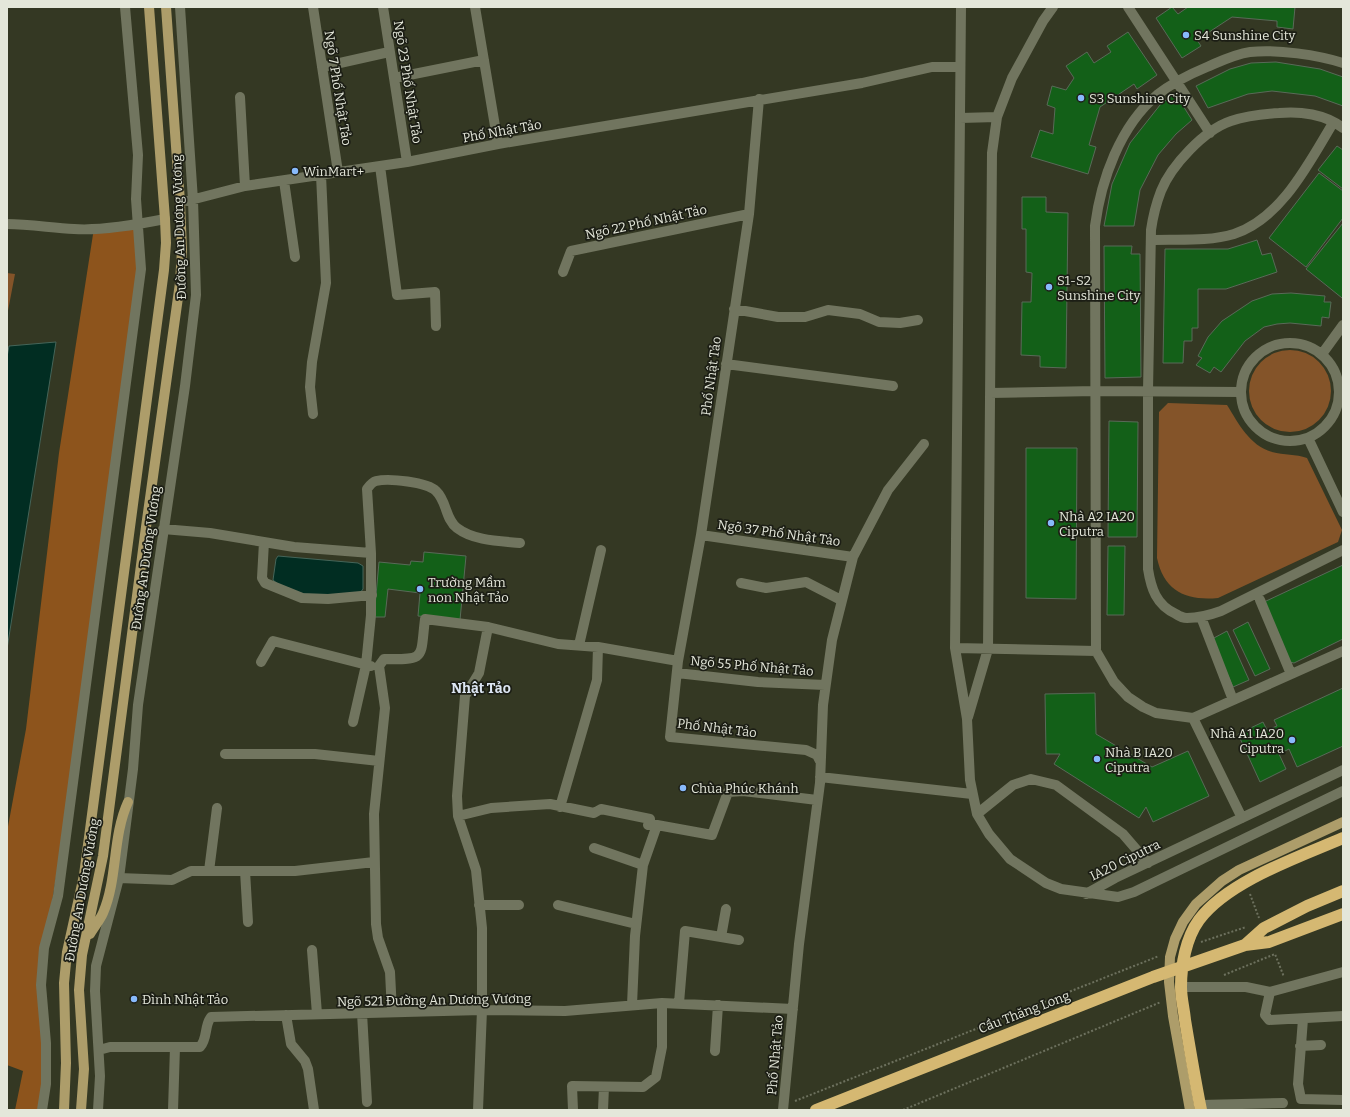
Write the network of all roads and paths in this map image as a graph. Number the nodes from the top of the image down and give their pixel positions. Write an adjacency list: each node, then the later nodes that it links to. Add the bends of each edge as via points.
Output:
1 (125, 7): 37 (street, Đường An Dương Vương, via 138,154)
2 (149, 7): 35 (main road, Đường An Dương Vương)
3 (166, 7): 33 (main road, Đường An Dương Vương)
4 (180, 7): 32 (street, Đường An Dương Vương)
5 (313, 7): 14 (street, Ngõ 7 Phố Nhật Tảo)
6 (383, 7): 11 (street, Ngõ 23 Phố Nhật Tảo)
7 (475, 7): 12 (street)
8 (961, 7): 15 (street)
9 (1128, 7): 17 (street)
10 (1049, 9): 21 (street, via 1012,78)
11 (389, 52): 14 (street); 16 (street, Ngõ 23 Phố Nhật Tảo)
12 (484, 60): 16 (street); 25 (street)
13 (1343, 64): 17 (street, via 1300,55 1250,52 1224,59)
14 (322, 67): 28 (street, Ngõ 7 Phố Nhật Tảo)
15 (960, 67): 19 (street, via 932,67 862,83); 20 (street)
16 (394, 78): 26 (street, Ngõ 23 Phố Nhật Tảo)
17 (1176, 82): 24 (street); 48 (street, via 1156,96 1119,144 1098,204 1095,226)
18 (240, 97): 31 (street)
19 (759, 99): 25 (street, Phố Nhật Tảo); 34 (street, Phố Nhật Tảo)
20 (960, 118): 21 (street); 72 (street)
21 (997, 118): 51 (street, via 992,153)
22 (1333, 123): 23 (street); 24 (street, via 1320,117 1296,112 1272,113 1230,121); 38 (street, via 1310,161 1278,205 1262,221 1232,235)
23 (1343, 128)
24 (1210, 133): 38 (street, via 1192,148 1161,190 1154,210)
25 (498, 144): 26 (street, Phố Nhật Tảo)
26 (407, 162): 27 (street, Phố Nhật Tảo)
27 (380, 166): 28 (street, Phố Nhật Tảo); 43 (street, via 397,295 436,292)
28 (338, 172): 29 (street, Phố Nhật Tảo)
29 (321, 175): 30 (street, Phố Nhật Tảo); 52 (street, via 326,283 312,362 310,387)
30 (284, 181): 31 (street, Phố Nhật Tảo); 39 (street)
31 (245, 186): 32 (street, Phố Nhật Tảo)
32 (193, 200): 33 (street, Phố Nhật Tảo); 56 (street, Đường An Dương Vương, via 196,295)
33 (180, 202): 124 (main road, Đường An Dương Vương, via 180,284 103,856)
34 (749, 214): 40 (street, Ngõ 22 Phố Nhật Tảo, via 571,251); 41 (street, Phố Nhật Tảo)
35 (165, 219): 37 (street); 160 (main road, Đường An Dương Vương, via 164,270 104,725 84,875 66,967 63,1009 66,1063)
36 (7, 224): 37 (street, via 33,224 75,230)
37 (138, 224): 159 (street, Đường An Dương Vương, via 141,269 139,285 58,896 44,948 41,986 46,1077)
38 (1151, 240): 49 (street)
39 (295, 257)
40 (563, 272)
41 (734, 309): 42 (street, via 778,317 805,317 828,310 860,314 879,322 900,323); 46 (street, Phố Nhật Tảo)
42 (918, 320)
43 (436, 326)
44 (1343, 326): 45 (street)
45 (1322, 354): 50 (street, via 1304,344 1287,342 1271,346 1258,354 1248,366); 53 (street, via 1331,364 1338,379 1339,396 1335,412 1326,426)
46 (726, 364): 47 (street); 57 (street, Phố Nhật Tảo)
47 (893, 386)
48 (1096, 390): 49 (street); 51 (street); 74 (street)
49 (1148, 390): 50 (street); 68 (street, via 1148,569 1151,586 1158,601 1168,611 1186,619)
50 (1241, 392): 53 (street, via 1245,412 1254,426 1266,435 1281,441)
51 (990, 393): 73 (street)
52 (313, 414)
53 (1308, 438): 55 (street)
54 (924, 444): 63 (street, via 888,490)
55 (1343, 512)
56 (163, 529): 58 (street, via 210,533); 95 (street, Đường An Dương Vương, via 138,705)
57 (700, 535): 63 (street, Ngõ 37 Phố Nhật Tảo); 76 (street, Phố Nhật Tảo)
58 (264, 542): 62 (street); 65 (street, via 262,578 265,583 302,598 328,599)
59 (520, 543): 62 (street, via 475,536 457,528 450,521 436,490 426,485 376,481 367,489)
60 (601, 550): 70 (street)
61 (1343, 550): 68 (street, via 1221,611)
62 (371, 553): 65 (street)
63 (853, 557): 66 (street)
64 (741, 583): 66 (street, via 766,588 806,582)
65 (372, 595): 78 (street)
66 (841, 600): 82 (street)
67 (1260, 600): 81 (street)
68 (1201, 617): 83 (street)
69 (488, 627): 70 (street, via 558,644); 79 (street, via 425,619 421,653 418,658 384,659); 99 (street, via 479,672 465,696 457,796)
70 (579, 646): 71 (street)
71 (598, 647): 76 (street); 96 (street, via 597,680)
72 (954, 648): 73 (street); 85 (street)
73 (988, 649): 74 (street); 85 (street)
74 (1096, 650): 84 (street, via 1114,682 1142,707 1156,713)
75 (1343, 651): 81 (street)
76 (678, 661): 80 (street, Phố Nhật Tảo)
77 (261, 662): 78 (street, via 272,641)
78 (366, 665): 79 (street); 86 (street)
79 (379, 666): 88 (street, via 385,708)
80 (677, 673): 82 (street, Ngõ 55 Phố Nhật Tảo, via 758,682); 89 (street, Phố Nhật Tảo, via 670,738 806,750 816,755)
81 (1291, 674): 83 (street)
82 (825, 685): 89 (street)
83 (1233, 700): 84 (street)
84 (1193, 718): 100 (street)
85 (967, 719): 93 (street)
86 (353, 722)
87 (225, 754): 88 (street, via 315,754)
88 (379, 761): 105 (street, via 374,814)
89 (820, 761): 91 (street, Phố Nhật Tảo)
90 (1343, 770): 100 (street, IA20 Ciputra)
91 (820, 777): 93 (street); 94 (street, Phố Nhật Tảo)
92 (1343, 791): 113 (street, IA20 Ciputra, via 1134,892 1118,897)
93 (972, 794): 98 (street)
94 (818, 800): 102 (street, via 743,791 728,792 712,835); 140 (street, Phố Nhật Tảo, via 801,923)
95 (128, 802): 110 (street, Đường An Dương Vương); 124 (main road, via 120,824 106,904 101,917)
96 (560, 807): 99 (street, via 550,804 491,808); 102 (street, via 594,813 601,809 650,819 648,826)
97 (217, 808): 108 (street)
98 (976, 814): 106 (street, via 1013,785 1031,780 1056,786 1082,802 1123,834); 113 (street, via 1010,859 1046,883)
99 (458, 816): 114 (street, via 476,870)
100 (1242, 818): 106 (street, IA20 Ciputra)
101 (1343, 822): 158 (main road, via 1239,870 1196,904 1183,922 1170,957 1170,982 1173,1016)
102 (658, 825): 107 (street)
103 (1343, 838): 111 (highway)
104 (594, 848): 107 (street)
105 (374, 862): 109 (street, via 295,871); 142 (street, via 376,924 390,972)
106 (1148, 863): 113 (street, IA20 Ciputra)
107 (643, 865): 121 (street)
108 (209, 871): 109 (street); 110 (street, via 191,871 172,880)
109 (245, 871): 119 (street)
110 (119, 878): 151 (street, Đường An Dương Vương, via 96,966)
111 (1245, 883): 120 (path); 132 (highway, via 1213,905 1199,921 1184,954)
112 (1343, 890): 127 (highway, Cầu Thăng Long, via 1264,928)
113 (1086, 894)
114 (479, 905): 115 (street); 141 (street, via 482,928)
115 (518, 905)
116 (558, 905): 121 (street)
117 (726, 909): 123 (street)
118 (1343, 914): 127 (highway, Cầu Thăng Long, via 1269,942)
119 (248, 922)
120 (1261, 922)
121 (636, 924): 138 (street)
122 (1246, 927): 126 (path)
123 (721, 937): 125 (street); 137 (street, via 685,931)
124 (86, 938): 161 (main road, Đường An Dương Vương, via 79,990 84,1069)
125 (739, 940)
126 (1196, 944)
127 (1245, 945): 169 (highway, Cầu Thăng Long, via 1153,977)
128 (312, 950): 144 (street)
129 (1159, 955): 155 (path)
130 (1343, 972): 133 (street)
131 (1224, 976): 133 (path, via 1275,954)
132 (1181, 987): 134 (street, via 1246,987); 158 (highway)
133 (1289, 987): 134 (street)
134 (1270, 992): 147 (street, via 1265,1015 1269,1020)
135 (1166, 1000): 170 (path)
136 (662, 1003): 137 (street, Ngõ 521 Đường An Dương Vương); 138 (street, Ngõ 521 Đường An Dương Vương); 153 (street, via 662,1047 656,1077 643,1087)
137 (679, 1003): 139 (street, Ngõ 521 Đường An Dương Vương)
138 (632, 1005): 141 (street, Ngõ 521 Đường An Dương Vương, via 564,1011)
139 (718, 1005): 140 (street, Ngõ 521 Đường An Dương Vương); 152 (street)
140 (793, 1009): 168 (street, Phố Nhật Tảo)
141 (482, 1010): 142 (street, Ngõ 521 Đường An Dương Vương); 165 (street)
142 (392, 1012): 143 (street, Ngõ 521 Đường An Dương Vương)
143 (362, 1013): 144 (street, Ngõ 521 Đường An Dương Vương); 156 (street)
144 (317, 1014): 145 (street, Ngõ 521 Đường An Dương Vương)
145 (286, 1015): 150 (street, Ngõ 521 Đường An Dương Vương, via 211,1016 207,1022 205,1042 200,1047); 164 (street, via 291,1044 305,1061 308,1069)
146 (1343, 1016): 147 (street)
147 (1303, 1019): 148 (street)
148 (1300, 1046): 149 (street); 154 (street, via 1298,1084 1301,1099)
149 (1321, 1046)
150 (175, 1047): 151 (street, Ngõ 521 Đường An Dương Vương, via 110,1047); 163 (street)
151 (99, 1050): 162 (street, Đường An Dương Vương)
152 (714, 1051)
153 (604, 1087): 166 (street, via 572,1086); 167 (street)
154 (1343, 1100)
155 (794, 1101)
156 (367, 1102)
157 (1283, 1104): 158 (street)
158 (1197, 1108)
159 (42, 1110)
160 (64, 1110)
161 (81, 1110)
162 (98, 1110)
163 (173, 1110)
164 (314, 1110)
165 (478, 1110)
166 (573, 1110)
167 (603, 1110)
168 (783, 1110)
169 (816, 1110)
170 (903, 1110)

